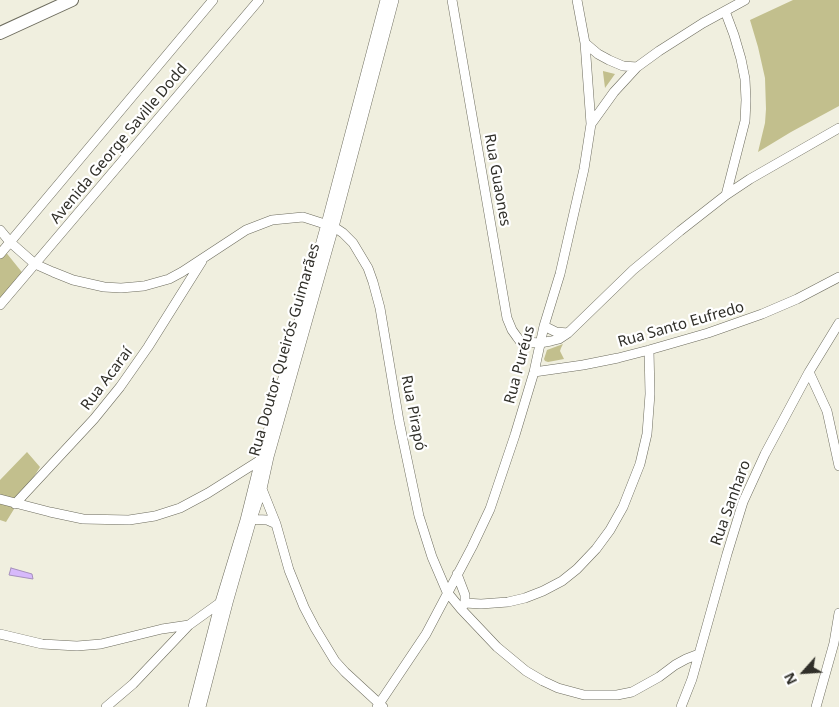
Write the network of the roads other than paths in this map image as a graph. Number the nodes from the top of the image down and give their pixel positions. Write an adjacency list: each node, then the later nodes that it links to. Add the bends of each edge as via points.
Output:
1 (72, 0): 10 (main road)
2 (212, 0): 18 (street, Avenida George Saville Dodd)
3 (258, 0): 21 (street, Avenida George Saville Dodd)
4 (385, 0): 16 (street, Rua Doutor Queirós Guimarães)
5 (394, 0): 16 (street, Rua Doutor Queirós Guimarães)
6 (452, 0): 29 (street, Rua Guaones, via 507,318 520,341)
7 (577, 0): 11 (street, Rua Puréus)
8 (745, 0): 9 (street)
9 (725, 11): 12 (street); 15 (street, via 741,59 746,100 745,121)
10 (0, 33)
11 (584, 43): 12 (street, via 609,60); 13 (street, Rua Puréus)
12 (637, 67): 13 (street)
13 (591, 124): 27 (street, Rua Puréus, via 560,274)
14 (839, 128): 15 (street)
15 (726, 195): 28 (street, via 634,270)
16 (330, 226): 20 (street, via 303,217 272,220 246,230); 33 (street, Rua Doutor Queirós Guimarães); 42 (street, Rua Pirapó, via 354,243 373,282 419,516)
17 (0, 230): 18 (street)
18 (10, 242): 19 (street, Avenida George Saville Dodd); 21 (street)
19 (0, 254)
20 (203, 258): 21 (street, via 169,279 121,288 73,280); 38 (street, Rua Acaraí, via 120,387)
21 (35, 264): 25 (street, Avenida George Saville Dodd)
22 (839, 277): 23 (street, Rua Santo Eufredo)
23 (829, 283): 24 (street); 30 (street, Rua Santo Eufredo, via 762,314)
24 (839, 284)
25 (0, 305)
26 (839, 322): 32 (street, Rua Sanharo)
27 (544, 326): 28 (street); 29 (street, Rua Puréus)
28 (568, 333): 29 (street)
29 (540, 343): 31 (street, Rua Puréus)
30 (649, 350): 31 (street, Rua Santo Eufredo); 44 (street, via 647,434 640,464 610,530 577,569 543,591 508,602)
31 (534, 372): 41 (street, Rua Puréus, via 490,509)
32 (809, 372): 34 (street, via 827,411); 50 (street, Rua Sanharo, via 743,502)
33 (265, 458): 35 (street, Rua Doutor Queirós Guimarães); 36 (street, Rua Doutor Queirós Guimarães); 38 (street, via 180,508 155,516 129,520 83,518)
34 (839, 466)
35 (255, 481): 36 (street); 39 (street, Rua Doutor Queirós Guimarães)
36 (262, 489): 39 (street, Rua Doutor Queirós Guimarães); 40 (street)
37 (0, 499): 38 (street)
38 (15, 504)
39 (249, 520): 40 (street, via 267,520); 43 (street, Rua Doutor Queirós Guimarães)
40 (276, 524): 51 (street, via 288,570 315,628 335,661)
41 (457, 574): 42 (street, Rua Puréus); 44 (street, Rua Pirapó, via 465,595)
42 (448, 592): 44 (street, Rua Pirapó); 51 (street, Rua Puréus, via 426,634)
43 (224, 602): 46 (street, Rua Doutor Queirós Guimarães); 47 (street); 54 (street, Rua Doutor Queirós Guimarães)
44 (463, 606): 50 (street, Rua Pirapó, via 497,647 526,671 558,688 584,695 632,692)
45 (839, 613): 49 (street)
46 (216, 616): 47 (street); 53 (street, Rua Doutor Queirós Guimarães)
47 (193, 622): 48 (street, via 102,644 77,646 42,644); 52 (street)
48 (0, 634)
49 (836, 644): 56 (street)
50 (699, 654): 55 (street, Rua Sanharo)
51 (380, 706)
52 (106, 707)
53 (193, 707)
54 (201, 707)
55 (681, 707)
56 (816, 707)

